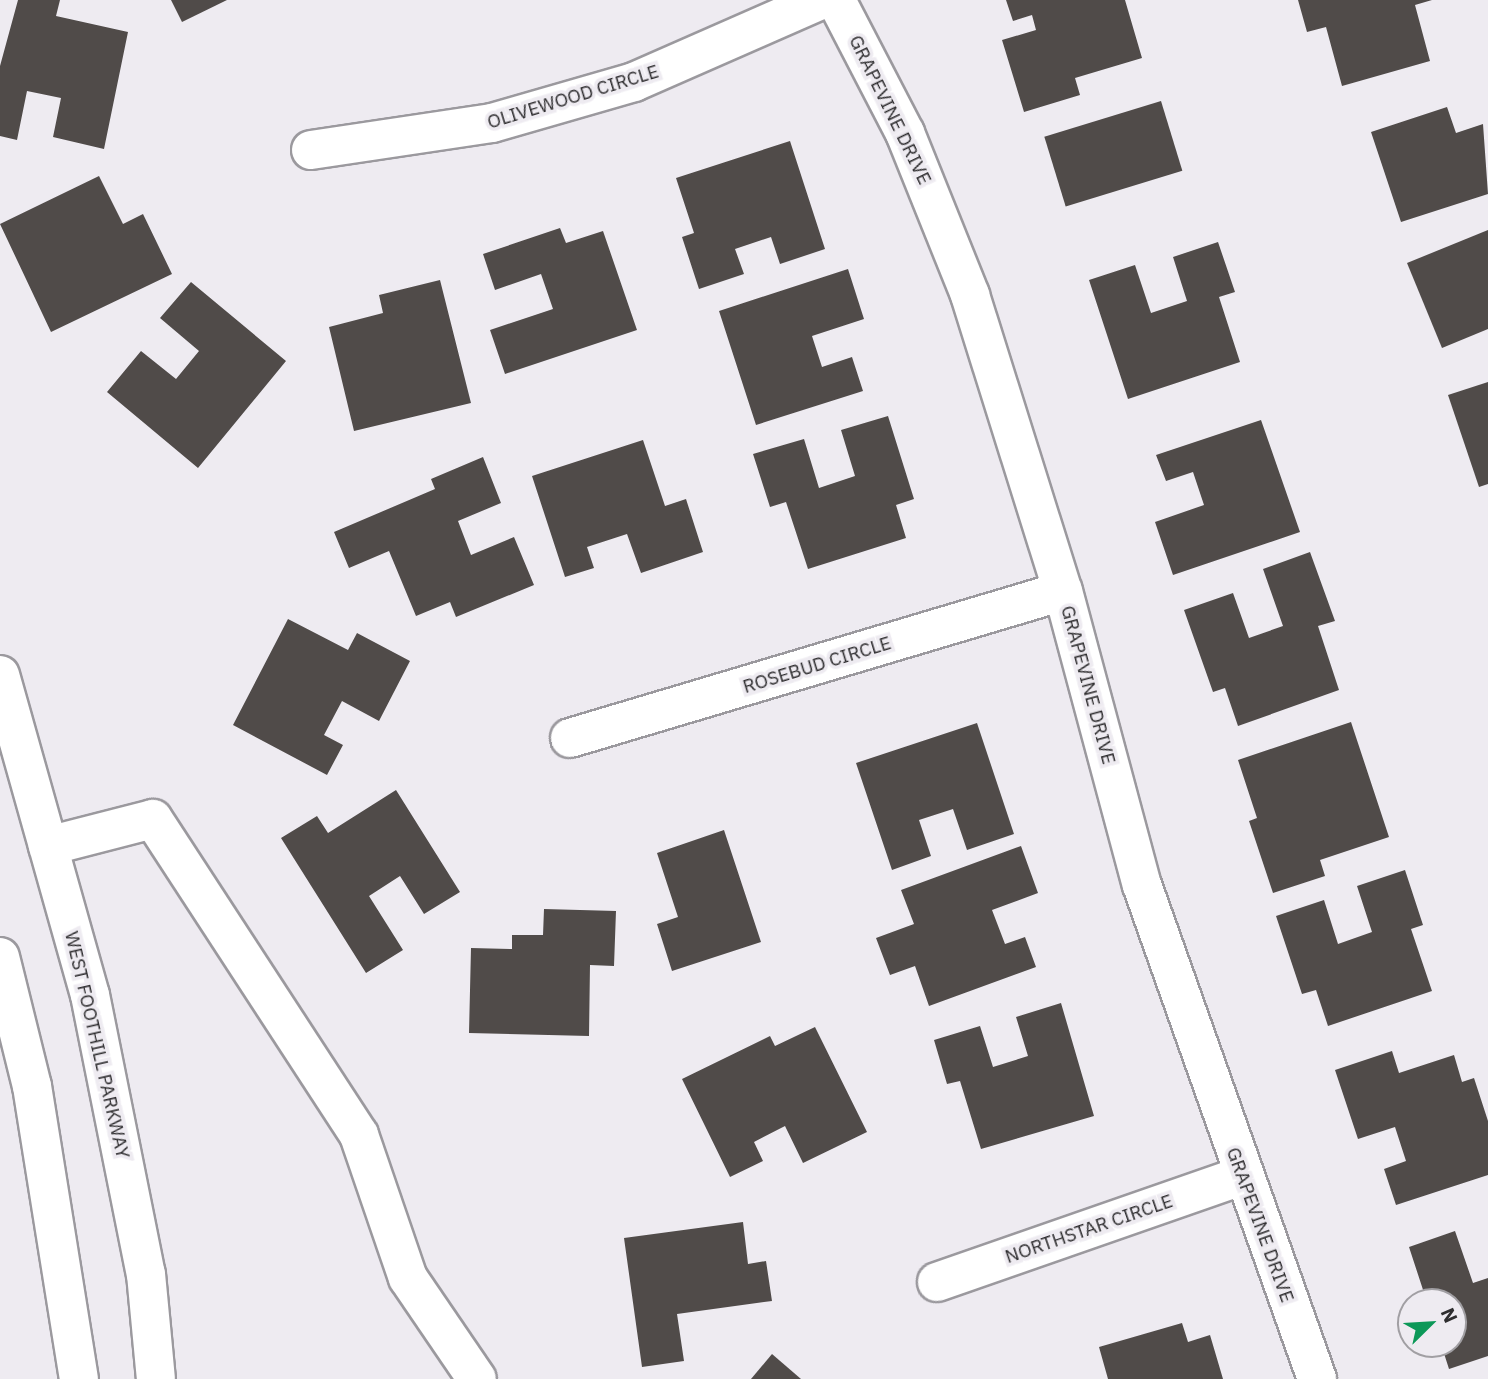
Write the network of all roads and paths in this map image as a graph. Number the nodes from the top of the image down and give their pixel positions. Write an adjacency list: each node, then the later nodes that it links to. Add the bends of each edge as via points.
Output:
1 (821, 0): 3 (street, OLIVEWOOD CIRCLE, via 634,82 492,123)
2 (836, 0): 4 (street, GRAPEVINE DRIVE, via 905,133 970,295)
3 (311, 150)
4 (1063, 591): 6 (street, ROSEBUD CIRCLE); 9 (street, GRAPEVINE DRIVE, via 1142,885)
5 (0, 676): 7 (street, WEST FOOTHILL PARKWAY)
6 (570, 738)
7 (48, 846): 12 (street, WEST FOOTHILL PARKWAY, via 90,995 146,1274); 13 (street, via 153,819 359,1135 408,1278)
8 (0, 957): 11 (street, via 32,1086)
9 (1241, 1176): 10 (street, NORTHSTAR CIRCLE); 14 (street, GRAPEVINE DRIVE)
10 (937, 1282)
11 (79, 1379)
12 (156, 1379)
13 (477, 1379)
14 (1317, 1379)

